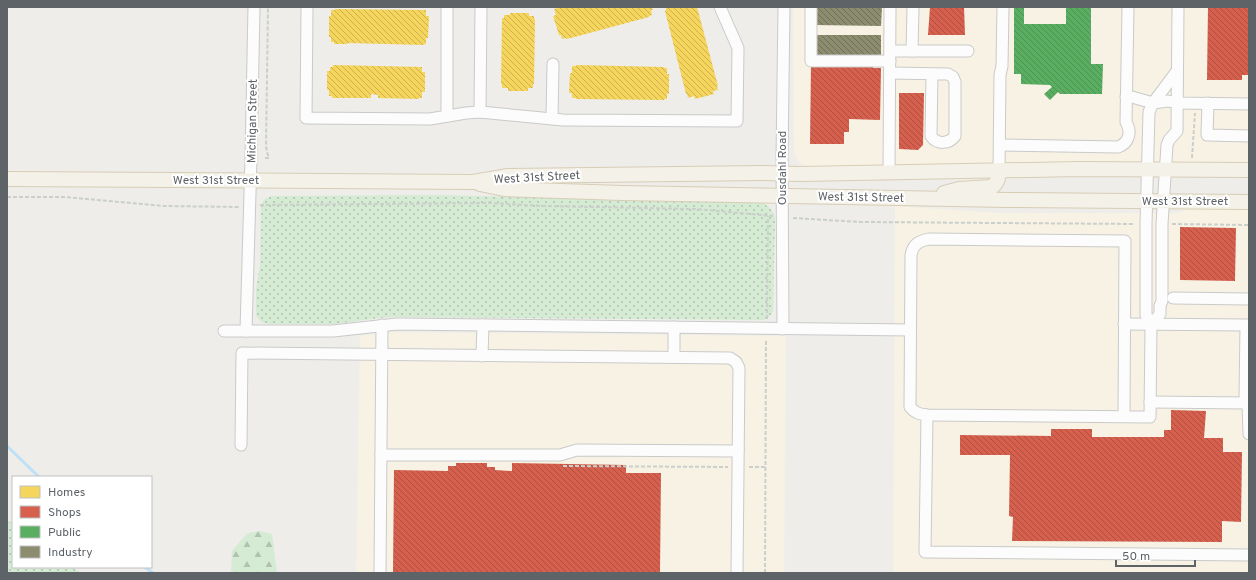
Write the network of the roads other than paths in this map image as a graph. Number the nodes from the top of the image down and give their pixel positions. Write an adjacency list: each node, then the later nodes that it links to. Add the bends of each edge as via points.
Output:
1 (254, 7): 37 (street, Michigan Street)
2 (307, 7): 26 (street, via 306,118 430,119)
3 (447, 7): 26 (street)
4 (481, 7): 25 (street)
5 (720, 7): 27 (street, via 738,48 738,121)
6 (784, 7): 35 (street, Ousdahl Road)
7 (811, 7): 15 (street, via 811,61)
8 (890, 7): 15 (street)
9 (913, 7): 13 (street)
10 (1003, 7): 29 (street)
11 (1128, 7): 20 (street)
12 (1178, 7): 17 (street)
13 (912, 51): 14 (street); 15 (street)
14 (968, 51)
15 (890, 56): 18 (street)
16 (553, 64): 27 (street)
17 (1177, 71): 21 (street); 22 (street)
18 (890, 73): 19 (street); 34 (street)
19 (932, 74): 19 (street, via 948,74 955,82 955,136 947,142 938,142 931,136)
20 (1126, 97): 21 (street); 29 (street, via 1129,135 1122,145)
21 (1154, 103): 22 (street); 31 (street, via 1149,112)
22 (1177, 103): 23 (street); 32 (street, via 1177,131 1166,145)
23 (1208, 103): 24 (street); 28 (street, via 1207,135)
24 (1249, 104)
25 (480, 112): 26 (street); 27 (street)
26 (447, 116)
27 (552, 119)
28 (1249, 136)
29 (1000, 145): 30 (street)
30 (999, 170): 31 (main road, West 31st Street); 34 (main road, West 31st Street); 41 (main road, via 999,178 992,187 959,189)
31 (1147, 170): 32 (main road, West 31st Street); 42 (street)
32 (1165, 170): 33 (main road, West 31st Street); 43 (street)
33 (1249, 170)
34 (889, 172): 35 (main road, West 31st Street)
35 (782, 173): 38 (main road, West 31st Street, via 508,176); 40 (street, Ousdahl Road)
36 (7, 179): 37 (main road, West 31st Street)
37 (250, 181): 38 (main road, West 31st Street); 57 (street, Michigan Street)
38 (473, 182): 40 (main road, West 31st Street, via 504,189)
39 (1249, 193): 44 (main road, via 1224,193)
40 (783, 195): 41 (main road, West 31st Street); 54 (street, Ousdahl Road)
41 (920, 198): 42 (main road, West 31st Street)
42 (1146, 201): 43 (main road, West 31st Street); 51 (street, via 1146,315)
43 (1163, 201): 44 (main road, West 31st Street); 51 (street, via 1162,301 1160,314)
44 (1196, 202): 45 (main road, West 31st Street)
45 (1249, 202)
46 (1173, 298): 47 (street)
47 (1249, 299)
48 (1124, 324): 51 (street); 55 (street, via 1125,241 929,239 922,240 912,249); 64 (street)
49 (382, 325): 50 (street); 57 (street, via 333,331); 58 (street)
50 (483, 325): 53 (street); 59 (street)
51 (1151, 325): 52 (street); 61 (street)
52 (1247, 326): 62 (street, via 1245,396)
53 (674, 327): 54 (street); 60 (street)
54 (783, 328): 55 (street)
55 (910, 330): 63 (street, via 910,407 914,412)
56 (224, 331): 57 (street)
57 (246, 331)
58 (382, 355): 59 (street); 66 (street, via 242,353); 68 (street)
59 (482, 356): 60 (street)
60 (674, 357): 67 (street, via 721,357 736,362 739,368)
61 (1150, 402): 62 (street); 64 (street, via 1150,417)
62 (1248, 403): 65 (street)
63 (927, 415): 64 (street); 69 (street, via 925,552)
64 (1124, 416)
65 (1249, 434)
66 (241, 445)
67 (738, 451): 68 (street, via 577,450 560,455); 71 (street)
68 (381, 455): 70 (street)
69 (1249, 555)
70 (380, 573)
71 (737, 573)

